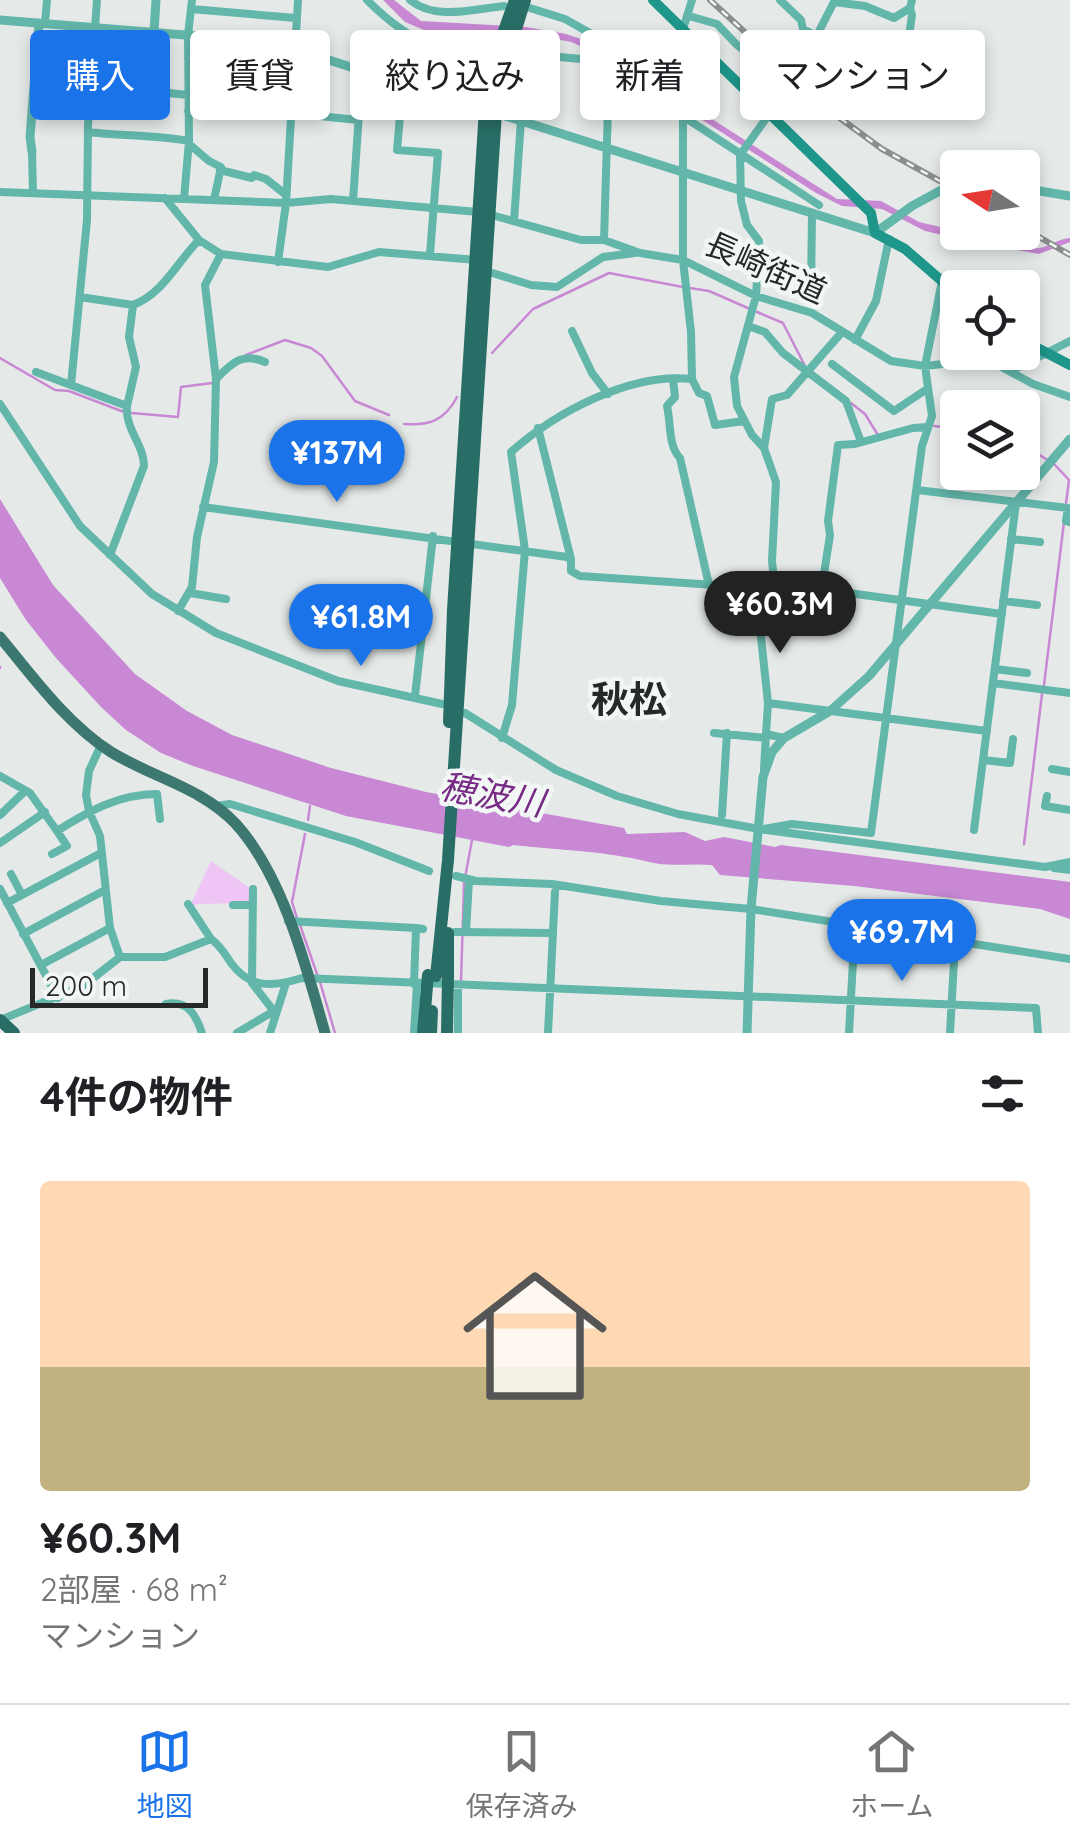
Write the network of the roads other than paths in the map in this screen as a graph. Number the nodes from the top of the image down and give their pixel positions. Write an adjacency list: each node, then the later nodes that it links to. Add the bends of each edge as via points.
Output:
1 (47, 0): 18 (street)
2 (97, 0): 19 (street)
3 (156, 0): 21 (street)
4 (298, 0): 16 (street)
5 (367, 0): 23 (street)
6 (410, 0): 11 (street)
7 (652, 0): 25 (main road)
8 (692, 0): 15 (street)
9 (780, 0): 26 (street)
10 (834, 1): 12 (street, via 894,18); 27 (street)
11 (424, 4): 14 (street, via 442,12)
12 (911, 4): 28 (street)
13 (191, 5): 16 (street); 30 (street)
14 (517, 7): 24 (street)
15 (689, 16): 25 (street); 31 (street, via 717,24)
16 (296, 18): 22 (street)
17 (0, 20): 18 (street)
18 (42, 23): 19 (street); 52 (street)
19 (95, 28): 20 (street)
20 (124, 30)
21 (154, 30)
22 (295, 30)
23 (400, 30)
24 (584, 30)
25 (683, 30)
26 (805, 30)
27 (820, 30)
28 (909, 30)
29 (170, 33): 30 (street)
30 (188, 35): 32 (street)
31 (740, 48)
32 (188, 60): 36 (street)
33 (720, 65): 34 (main road)
34 (740, 85)
35 (170, 93): 36 (street)
36 (188, 95): 37 (street)
37 (188, 111): 50 (street)
38 (89, 120): 49 (street)
39 (289, 120): 65 (street)
40 (358, 120): 67 (street)
41 (399, 120): 68 (street, via 396,150 438,153)
42 (489, 120): 70 (highway)
43 (521, 120): 51 (street); 71 (street)
44 (607, 120): 51 (street)
45 (684, 120): 55 (street)
46 (691, 120): 53 (street)
47 (764, 120): 53 (street)
48 (777, 120): 72 (main road, via 871,213)
49 (88, 132): 50 (street); 61 (street)
50 (189, 142): 54 (street); 64 (street)
51 (606, 147): 55 (street); 75 (street)
52 (32, 152): 60 (street)
53 (741, 154): 59 (street); 69 (street)
54 (220, 170): 65 (street, via 262,176); 66 (street)
55 (682, 172): 59 (street); 80 (street)
56 (940, 190): 72 (street)
57 (1040, 191): 62 (street)
58 (0, 192): 60 (street, 長崎街道)
59 (742, 192): 69 (street); 86 (street, via 747,225 758,241)
60 (33, 193): 61 (street, 長崎街道)
61 (88, 194): 63 (street, 長崎街道); 87 (street)
62 (1070, 196)
63 (165, 198): 64 (street, 長崎街道); 74 (street)
64 (184, 199): 66 (street, 長崎街道)
65 (286, 199): 66 (street, 長崎街道); 67 (street, 長崎街道); 81 (street)
66 (214, 200)
67 (353, 200): 68 (street, 長崎街道)
68 (434, 207): 70 (street, 長崎街道); 78 (street)
69 (815, 209): 72 (street); 84 (street)
70 (483, 213): 71 (street, 長崎街道); 79 (highway); 82 (highway)
71 (514, 220): 75 (street, 長崎街道)
72 (875, 233): 73 (main road)
73 (889, 239): 83 (main road); 93 (street, via 876,301)
74 (199, 240): 77 (street); 88 (street, via 151,298)
75 (604, 240): 76 (street, 長崎街道)
76 (640, 253): 80 (street, 長崎街道); 82 (street, via 604,257 550,288)
77 (221, 254): 81 (street); 104 (street, via 205,285)
78 (430, 254): 79 (street); 81 (street, via 380,252 328,267)
79 (475, 258): 82 (street); 125 (highway)
80 (684, 260): 86 (street, 長崎街道); 105 (street)
81 (278, 262)
82 (485, 270): 125 (highway)
83 (940, 279)
84 (811, 294)
85 (940, 294): 89 (street)
86 (756, 296): 90 (street); 92 (street, 長崎街道, via 812,313)
87 (80, 297): 88 (street); 107 (street)
88 (133, 305): 112 (street, via 129,337 136,367)
89 (938, 308): 100 (street)
90 (748, 326): 101 (street, via 765,332); 113 (street, via 734,378)
91 (572, 331): 109 (street)
92 (842, 332): 93 (street, 長崎街道); 101 (street)
93 (854, 340): 100 (street, 長崎街道, via 891,361)
94 (1070, 342): 96 (street)
95 (1040, 349): 96 (main road)
96 (1045, 352): 99 (main road); 102 (street)
97 (265, 362): 104 (street, via 235,360)
98 (832, 364): 108 (street, via 894,411)
99 (1070, 365)
100 (925, 366): 102 (street, 長崎街道, via 987,359); 108 (street)
101 (808, 371): 117 (street, via 846,401); 118 (street, via 787,395 772,399)
102 (1011, 371): 110 (street, 長崎街道)
103 (36, 372): 107 (street)
104 (216, 378): 121 (street, via 214,462)
105 (692, 379): 106 (street); 113 (street, via 699,394 708,396 714,425)
106 (673, 380): 109 (street, via 646,380); 130 (street, via 675,398 667,406 671,438)
107 (71, 385): 112 (street)
108 (927, 389): 114 (street)
109 (608, 394): 115 (street)
110 (1070, 398)
111 (0, 404): 128 (street, via 65,507)
112 (127, 406): 128 (street, via 144,466)
113 (744, 421): 118 (street)
114 (928, 427): 117 (street); 119 (street)
115 (538, 428): 127 (street, via 511,452); 129 (street)
116 (1070, 439): 120 (street)
117 (861, 442): 133 (street, via 838,444)
118 (764, 448): 131 (street, via 776,482)
119 (916, 490): 120 (street); 135 (street)
120 (1016, 502): 122 (street, via 1068,508); 124 (street); 137 (street)
121 (203, 507): 123 (street); 132 (street)
122 (1070, 522)
123 (433, 536): 125 (street); 147 (street)
124 (1011, 539): 126 (street); 136 (street)
125 (464, 541): 127 (street); 181 (highway)
126 (1040, 542)
127 (524, 550): 129 (street); 157 (street, via 512,704)
128 (110, 556): 139 (street)
129 (571, 560): 130 (street, via 571,571 580,576)
130 (708, 585): 131 (street)
131 (775, 585): 133 (street); 148 (street, via 760,628)
132 (190, 593): 134 (street); 139 (street)
133 (821, 593): 135 (street)
134 (226, 599)
135 (902, 600): 137 (street); 142 (street)
136 (1003, 600): 138 (street); 140 (street)
137 (930, 603): 140 (street); 142 (street)
138 (1037, 605)
139 (178, 610): 147 (street, via 216,633 338,681)
140 (1002, 614): 143 (street)
141 (0, 637): 160 (main road)
142 (896, 643): 150 (street); 152 (street)
143 (994, 669): 144 (street); 145 (street)
144 (1027, 673)
145 (993, 683): 146 (street); 153 (street)
146 (1070, 692)
147 (415, 696): 149 (street)
148 (768, 702): 150 (street); 156 (street)
149 (442, 704)
150 (830, 711): 152 (street); 158 (street)
151 (465, 713): 157 (street)
152 (887, 718): 153 (street); 175 (street, via 871,833 792,824)
153 (987, 731): 161 (street)
154 (714, 733): 155 (street)
155 (728, 734): 156 (street); 173 (street)
156 (766, 736): 158 (street); 165 (street)
157 (502, 738): 175 (street, via 617,796)
158 (784, 738): 165 (street)
159 (1013, 739): 161 (street, via 1010,763)
160 (101, 745): 168 (main road); 171 (street, via 88,776)
161 (983, 760): 176 (street)
162 (1052, 770): 163 (street)
163 (1070, 772)
164 (0, 776): 166 (street)
165 (763, 777): 175 (street)
166 (24, 792): 170 (street); 172 (street)
167 (1047, 796): 169 (street, via 1045,806)
168 (216, 806): 185 (street, via 230,804 355,842); 197 (main road, via 253,846)
169 (1070, 810)
170 (44, 812): 177 (street); 178 (street)
171 (89, 812): 174 (street, via 156,794); 177 (street); 179 (street)
172 (0, 815)
173 (722, 815)
174 (160, 819)
175 (760, 830): 183 (street); 196 (street)
176 (974, 830)
177 (57, 831): 180 (street, via 67,846)
178 (0, 843)
179 (101, 853): 189 (street); 191 (street)
180 (52, 854)
181 (444, 860): 208 (highway); 208 (highway, via 433,954)
182 (1070, 862): 183 (street)
183 (1045, 867): 184 (street)
184 (1070, 870)
185 (429, 871)
186 (12, 874): 191 (street)
187 (0, 888): 192 (street)
188 (252, 889): 194 (street)
189 (105, 890): 198 (street); 200 (street)
190 (555, 892): 199 (street)
191 (22, 895): 192 (street)
192 (7, 902): 200 (street)
193 (188, 904): 202 (street)
194 (252, 905): 195 (street); 209 (street)
195 (233, 906)
196 (751, 909): 199 (street, via 463,878 460,932); 201 (street); 212 (street)
197 (294, 920): 207 (main road); 208 (street, via 420,928)
198 (110, 928): 204 (street); 206 (street)
199 (553, 933): 211 (street)
200 (24, 934): 206 (street)
201 (921, 936): 205 (street); 216 (street, via 953,958)
202 (211, 939): 204 (street, via 165,957); 209 (street)
203 (854, 943): 214 (street)
204 (120, 958): 213 (street)
205 (1070, 959)
206 (40, 965): 213 (street)
207 (315, 979): 208 (street); 210 (street); 223 (main road)
208 (439, 981): 211 (street); 224 (street); 225 (highway, bridge); 225 (highway, bridge); 226 (highway, bridge); 227 (street)
209 (252, 983): 210 (street); 217 (street)
210 (286, 983): 217 (street)
211 (550, 990): 212 (street); 228 (street)
212 (748, 997): 214 (street); 229 (street)
213 (58, 998): 218 (street)
214 (850, 1001): 216 (street); 230 (street)
215 (166, 1004): 220 (street, via 192,1011)
216 (952, 1005): 231 (street); 232 (street, via 1036,1008)
217 (275, 1012): 221 (street); 222 (street)
218 (0, 1020): 219 (highway)
219 (14, 1033)
220 (202, 1033)
221 (236, 1033)
222 (270, 1033)
223 (326, 1033)
224 (414, 1033)
225 (427, 1033)
226 (448, 1033)
227 (458, 1033)
228 (548, 1033)
229 (747, 1033)
230 (849, 1033)
231 (950, 1033)
232 (1038, 1033)

